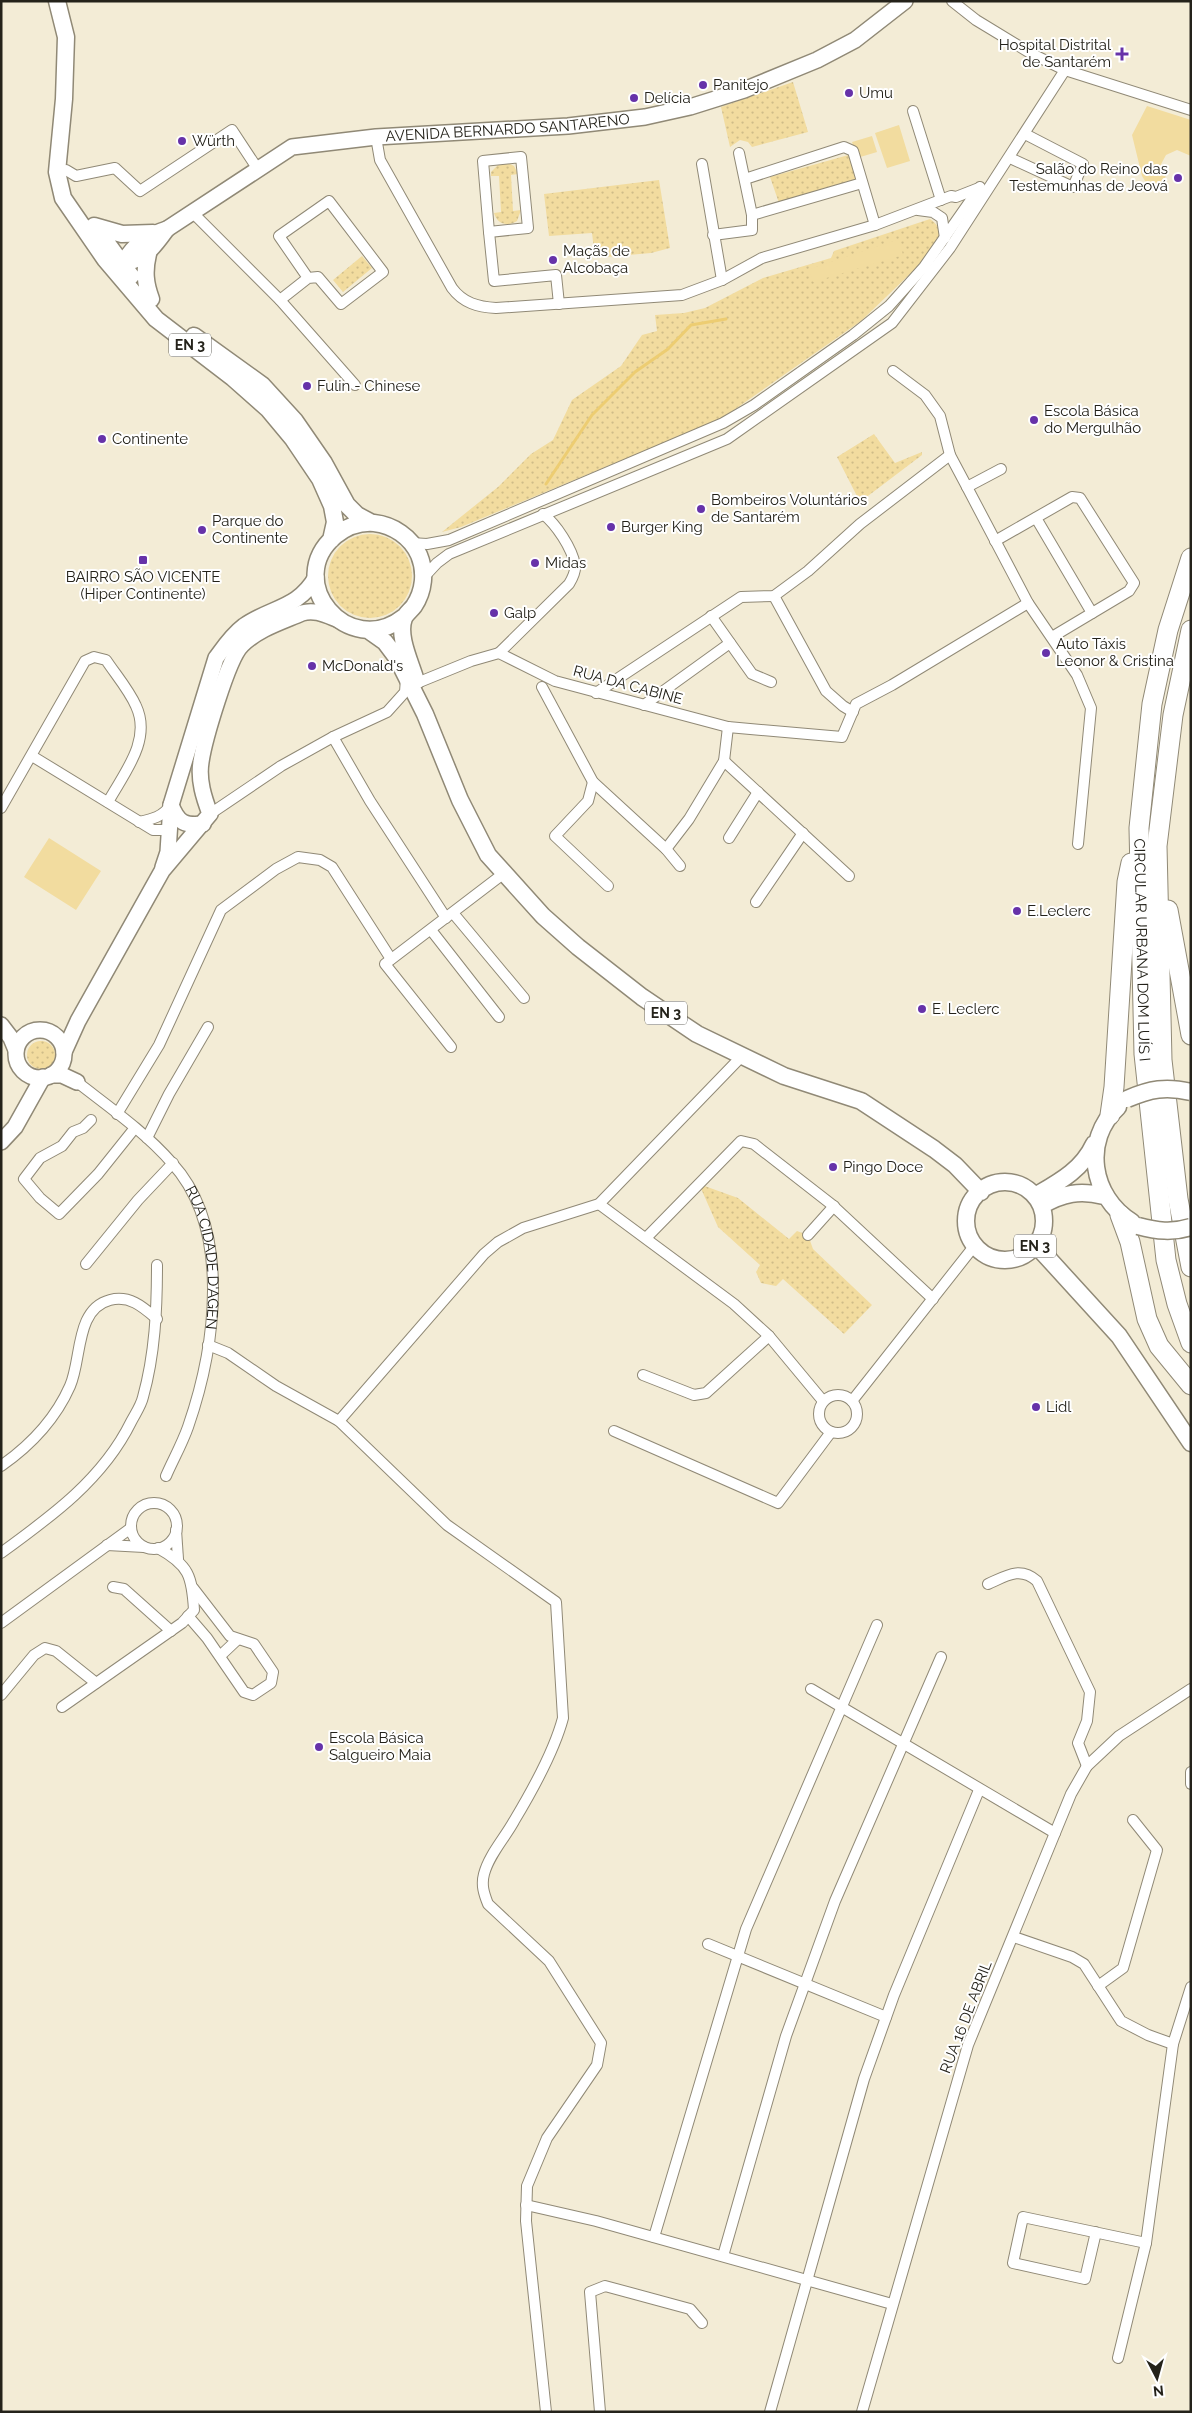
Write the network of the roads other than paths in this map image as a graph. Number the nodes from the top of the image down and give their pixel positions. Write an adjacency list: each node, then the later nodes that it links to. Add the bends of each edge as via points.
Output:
1 (57, 1): 9 (main road, EN 3, via 66,37)
2 (905, 1): 8 (street, AVENIDA BERNARDO SANTARENO, via 855,40 817,60 744,90 690,107 645,117 568,126)
3 (952, 1): 4 (street, via 976,20)
4 (1065, 70): 5 (street); 7 (street)
5 (1191, 110)
6 (913, 111): 19 (street)
7 (1025, 134): 11 (street); 11 (street, via 1084,164 1073,187)
8 (376, 137): 13 (street, AVENIDA BERNARDO SANTARENO, via 292,147); 35 (street, via 380,160 457,296 481,308)
9 (59, 142): 15 (main road, EN 3); 30 (main road, EN 3, via 57,172 63,198)
10 (739, 153): 16 (street)
11 (1010, 158): 14 (street)
12 (702, 164): 27 (street)
13 (257, 168): 15 (street, via 232,130 140,191 115,168 76,176); 21 (street, AVENIDA BERNARDO SANTARENO)
14 (1002, 168): 18 (street); 41 (street, via 892,323 727,439)
15 (66, 170): 24 (main road, EN 3, via 72,195)
16 (745, 179): 17 (street, via 844,147 854,151); 22 (street)
17 (862, 182): 22 (street); 23 (street)
18 (979, 188): 19 (street); 28 (street)
19 (941, 200): 20 (street)
20 (918, 210): 23 (street); 28 (street, via 933,212 942,218)
21 (192, 212): 25 (street, AVENIDA BERNARDO SANTARENO); 34 (street)
22 (752, 215): 27 (street, via 752,230)
23 (874, 225): 32 (street, via 762,258)
24 (94, 226): 25 (main road, via 140,236); 30 (main road, EN 3)
25 (160, 231): 29 (street, AVENIDA BERNARDO SANTARENO); 30 (street, AVENIDA BERNARDO SANTARENO, via 128,253)
26 (489, 232): 26 (street, via 528,228 521,158 483,161); 35 (street, via 494,281 556,275)
27 (713, 236): 32 (street)
28 (945, 238): 48 (street, via 889,306 754,405 723,423 449,540)
29 (148, 254): 30 (street); 33 (main road, via 146,285)
30 (119, 267): 33 (main road, EN 3); 46 (main road, EN 3, via 156,319 233,378 268,409 293,439 320,479 332,506)
31 (308, 278): 31 (street, via 322,279 341,304 383,272 329,201 279,236); 34 (street)
32 (722, 280): 35 (street, via 682,295)
33 (151, 299): 44 (main road, EN 3, via 168,317 262,385 295,421 324,463 347,505)
34 (280, 300): 37 (street)
35 (558, 304)
36 (893, 371): 38 (street, via 926,395 940,416)
37 (355, 385)
38 (950, 455): 40 (street); 52 (street)
39 (1001, 469): 40 (street)
40 (967, 487): 47 (street)
41 (562, 507): 42 (street); 45 (street, via 559,520)
42 (543, 514): 45 (street); 51 (street, via 449,554)
43 (1036, 518): 47 (street); 54 (street); 54 (street, via 1072,497 1080,498 1134,583 1128,591)
44 (372, 523): 46 (main road, EN 3, via 349,527); 48 (main road, EN 3, via 397,530)
45 (562, 536): 62 (street, via 575,566 573,578)
46 (331, 540): 50 (main road, EN 3, via 320,557)
47 (995, 542): 53 (street)
48 (411, 543): 51 (main road, EN 3, via 421,561)
49 (1191, 558): 80 (highway, CIRCULAR URBANA DOM LUÍS I, via 1168,630 1152,704)
50 (316, 577): 57 (main road, EN 3, via 322,602); 76 (street, via 303,596 243,627 216,658)
51 (423, 578): 56 (main road, EN 3, via 418,600)
52 (774, 596): 55 (street, via 742,597); 68 (street, via 826,691)
53 (1028, 603): 60 (street); 68 (street, via 856,704)
54 (1092, 613): 60 (street)
55 (711, 616): 61 (street); 66 (street)
56 (404, 617): 58 (main road, EN 3, via 386,627); 63 (main road, EN 3, via 403,635)
57 (339, 620): 58 (main road, EN 3); 78 (street, via 309,611 256,633 240,646 229,662 200,763)
58 (368, 630): 63 (main road, EN 3, via 385,642)
59 (1191, 630): 86 (highway, CIRCULAR URBANA DOM LUÍS I, via 1173,715)
60 (1052, 636): 85 (street, via 1077,675 1091,708)
61 (730, 643): 64 (street, via 752,674); 67 (street)
62 (499, 653): 63 (street); 66 (street, RUA DA CABINE, via 540,675)
63 (411, 681): 70 (street, via 387,712); 91 (main road, EN 3, via 477,835)
64 (772, 682)
65 (542, 687): 73 (street)
66 (596, 693): 67 (street, RUA DA CABINE)
67 (644, 705): 69 (street, RUA DA CABINE)
68 (853, 712): 69 (street, RUA DA CABINE, via 842,737)
69 (728, 727): 72 (street)
70 (333, 737): 78 (street, via 281,766); 95 (street, via 370,801)
71 (32, 756): 75 (street); 75 (street, via 85,661 94,657 106,660 140,716 138,749); 77 (street)
72 (724, 761): 74 (street); 87 (street)
73 (593, 782): 87 (street); 93 (street, via 588,801 556,836)
74 (758, 792): 83 (street); 84 (street)
75 (108, 802): 79 (street)
76 (171, 805): 78 (street, via 180,822 188,826); 79 (street, via 156,818); 82 (street)
77 (1, 808)
78 (207, 819): 90 (street)
79 (139, 822): 81 (street)
80 (1139, 828): 116 (highway, via 1127,882); 140 (highway, CIRCULAR URBANA DOM LUÍS I, via 1144,1054 1166,1260)
81 (153, 830): 82 (street); 88 (street)
82 (170, 830): 88 (street)
83 (803, 833): 92 (street); 94 (street)
84 (729, 838)
85 (1078, 844)
86 (1157, 846): 105 (highway, via 1164,869 1170,932); 136 (highway, CIRCULAR URBANA DOM LUÍS I, via 1162,1060 1178,1199)
87 (666, 849): 89 (street)
88 (168, 852): 90 (street)
89 (680, 866)
90 (162, 871): 100 (street)
91 (503, 874): 95 (street); 109 (main road, EN 3, via 542,916 642,997 696,1034)
92 (849, 876)
93 (608, 886)
94 (756, 902)
95 (450, 915): 96 (street); 98 (street)
96 (431, 930): 97 (street); 99 (street)
97 (390, 959): 106 (street, via 385,964); 115 (street, via 332,867 320,860 298,857 276,869 222,910 159,1045)
98 (524, 998)
99 (500, 1017)
100 (78, 1021): 103 (street, via 63,1030); 108 (street)
101 (1, 1024): 104 (street); 107 (street)
102 (208, 1027): 120 (street)
103 (50, 1032): 104 (street, via 38,1030); 108 (street, via 58,1039)
104 (28, 1033): 107 (street, via 19,1041)
105 (1191, 1034)
106 (451, 1047)
107 (16, 1050): 110 (street, via 16,1061)
108 (64, 1056): 111 (street, via 59,1068); 112 (street, RUA CIDADE D'AGEN)
109 (742, 1056): 123 (main road, EN 3, via 784,1076 862,1101 955,1165); 126 (street)
110 (27, 1074): 111 (street); 114 (street)
111 (47, 1076): 112 (street, RUA CIDADE D'AGEN, via 62,1075); 114 (street)
112 (77, 1082): 115 (street, RUA CIDADE D'AGEN)
113 (1191, 1092): 116 (main road, bridge, via 1172,1087 1149,1089 1127,1099)
114 (25, 1107): 121 (street, via 15,1127)
115 (117, 1114): 118 (street, RUA CIDADE D'AGEN)
116 (1110, 1115): 119 (main road)
117 (91, 1120): 118 (street, via 73,1132 62,1146 40,1158 24,1179 59,1214 98,1174)
118 (134, 1129): 120 (street, RUA CIDADE D'AGEN)
119 (1100, 1133): 124 (main road, via 1095,1154 1096,1176); 125 (main road, via 1088,1158)
120 (147, 1138): 122 (street, RUA CIDADE D'AGEN)
121 (1, 1142)
122 (173, 1163): 134 (street); 141 (street, RUA CIDADE D'AGEN, via 190,1186 209,1239 213,1264)
123 (981, 1192): 125 (main road, via 998,1183 1012,1183 1024,1187); 132 (main road, via 969,1208 966,1221 968,1234)
124 (1104, 1196): 125 (main road, via 1090,1192 1067,1193); 128 (main road)
125 (1038, 1201): 133 (main road, EN 3, via 1044,1217 1044,1229)
126 (599, 1204): 131 (street); 146 (street, via 523,1228 498,1242)
127 (834, 1206): 130 (street); 131 (street, via 754,1144 741,1141); 137 (street)
128 (1120, 1215): 129 (main road, bridge, via 1138,1226 1159,1231 1180,1231); 143 (highway, via 1130,1242 1147,1319 1159,1346)
129 (1191, 1227)
130 (808, 1235)
131 (646, 1238): 139 (street, via 734,1304)
132 (975, 1245): 133 (main road, EN 3, via 985,1254 1010,1260 1022,1256); 137 (street)
133 (1036, 1245): 149 (main road, EN 3, via 1119,1336)
134 (86, 1264)
135 (157, 1265): 138 (street)
136 (1191, 1267)
137 (933, 1298): 145 (street)
138 (157, 1320): 150 (street, via 138,1303 119,1297 105,1301 92,1311 71,1384 58,1409 38,1436); 157 (street, via 142,1399 121,1443 91,1481 48,1519)
139 (769, 1336): 142 (street, via 706,1393 694,1395); 144 (street)
140 (1191, 1343)
141 (208, 1345): 146 (street, via 228,1353 276,1386); 151 (street, RUA CIDADE D'AGEN, via 190,1422)
142 (643, 1375)
143 (1191, 1385)
144 (823, 1401): 145 (street, via 840,1395); 148 (street, via 819,1419)
145 (852, 1401): 148 (street, via 857,1413 853,1425 843,1433)
146 (339, 1421): 190 (street, via 447,1525 556,1602 563,1718 559,1736 488,1862 483,1892 488,1904 550,1961 600,2043 597,2065 547,2138 527,2186)
147 (614, 1431): 148 (street, via 778,1503)
148 (831, 1432)
149 (1191, 1443)
150 (1, 1466)
151 (166, 1476)
152 (131, 1528): 153 (street, via 135,1513 147,1504 155,1503 170,1509); 154 (street); 155 (street, via 133,1536)
153 (176, 1529): 156 (street, via 170,1542); 158 (street)
154 (107, 1545): 155 (street); 163 (street)
155 (144, 1547): 156 (street)
156 (158, 1548): 158 (street)
157 (1, 1553)
158 (178, 1559): 161 (street)
159 (988, 1584): 176 (street, via 1017,1571 1029,1574 1037,1581 1090,1692 1087,1721 1078,1743)
160 (113, 1587): 165 (street, via 124,1590)
161 (193, 1588): 162 (street, via 194,1610); 166 (street, via 230,1636)
162 (188, 1616): 165 (street); 167 (street)
163 (1, 1623)
164 (877, 1625): 174 (street)
165 (171, 1631): 169 (street)
166 (238, 1639): 167 (street); 167 (street, via 254,1644 273,1672 271,1683 253,1695 244,1692)
167 (220, 1656)
168 (941, 1657): 175 (street)
169 (96, 1683): 172 (street, via 56,1651 45,1648 34,1655); 173 (street)
170 (811, 1688): 174 (street)
171 (1191, 1688): 176 (street, RUA 16 DE ABRIL, via 1119,1736)
172 (1, 1695)
173 (62, 1707)
174 (841, 1708): 175 (street); 184 (street, via 746,1929)
175 (903, 1742): 179 (street); 185 (street, via 835,1901)
176 (1087, 1766): 181 (street, RUA 16 DE ABRIL)
177 (1191, 1772): 178 (street)
178 (1191, 1784)
179 (979, 1790): 181 (street); 188 (street)
180 (1133, 1820): 186 (street, via 1157,1850 1123,1968)
181 (1055, 1833): 182 (street, RUA 16 DE ABRIL)
182 (1014, 1937): 186 (street, via 1084,1964); 196 (street, RUA 16 DE ABRIL, via 968,2045)
183 (708, 1944): 184 (street)
184 (738, 1955): 185 (street); 192 (street)
185 (804, 1984): 188 (street); 194 (street)
186 (1098, 1986): 189 (street, via 1120,2021)
187 (1191, 1987): 189 (street)
188 (886, 2017): 195 (street, via 864,2079)
189 (1173, 2044): 193 (street)
190 (526, 2205): 192 (street); 199 (street)
191 (1096, 2232): 191 (street, via 1085,2279 1013,2263 1023,2217); 193 (street)
192 (654, 2237): 194 (street)
193 (1146, 2243): 198 (street)
194 (723, 2256): 195 (street)
195 (808, 2280): 196 (street); 201 (street)
196 (892, 2304): 202 (street, RUA 16 DE ABRIL)
197 (702, 2322): 200 (street, via 690,2309 633,2293 605,2286 590,2292)
198 (1118, 2358)
199 (546, 2412)
200 (600, 2412)
201 (770, 2412)
202 (862, 2412)

